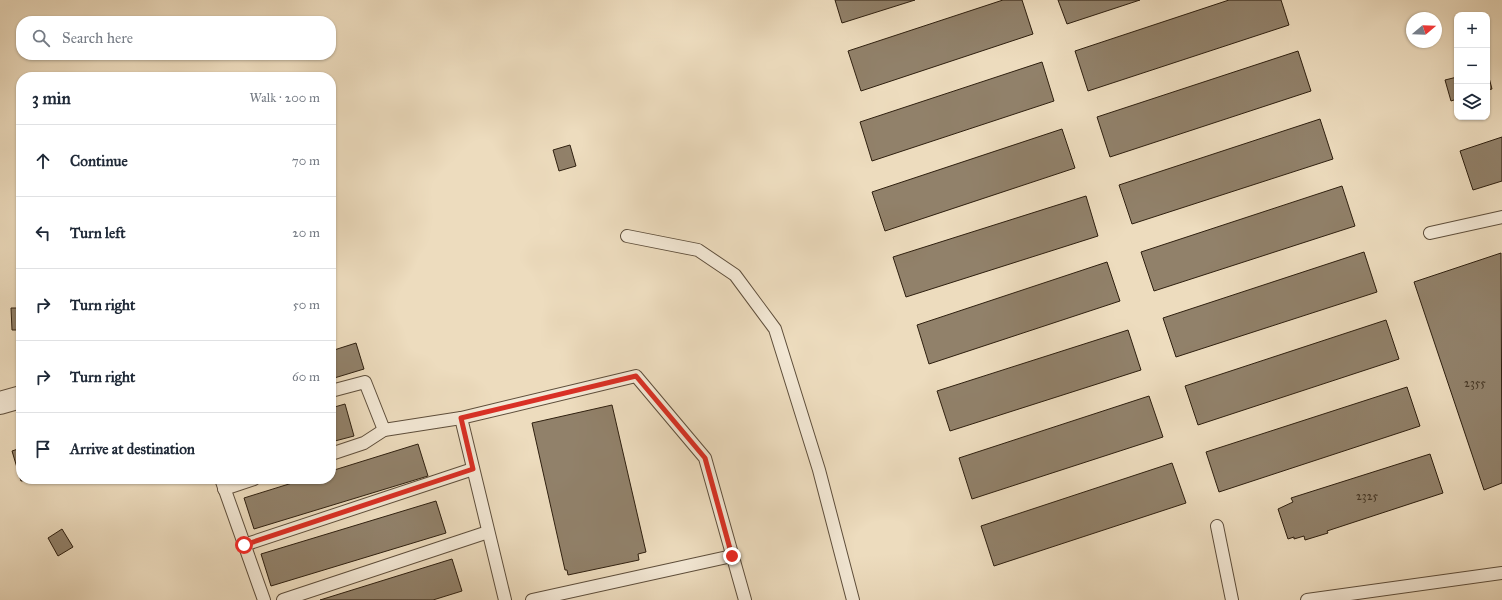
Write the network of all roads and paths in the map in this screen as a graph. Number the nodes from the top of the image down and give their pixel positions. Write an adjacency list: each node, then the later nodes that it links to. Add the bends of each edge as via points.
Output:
1 (1502, 217): 2 (lane)
2 (1430, 233)
3 (627, 236): 22 (lane, via 698,250 735,275 775,329 819,470)
4 (336, 390): 8 (lane, via 364,382)
5 (16, 398): 6 (street)
6 (0, 403)
7 (461, 418): 8 (lane); 10 (lane); 15 (lane, via 636,376 705,458)
8 (384, 430): 9 (lane, via 364,443)
9 (336, 452)
10 (473, 469): 13 (lane); 14 (lane)
11 (223, 484): 14 (lane)
12 (1218, 526): 23 (lane)
13 (488, 532): 18 (lane); 19 (lane)
14 (244, 545): 17 (lane)
15 (732, 556): 20 (lane); 21 (lane)
16 (1502, 573): 24 (lane)
17 (264, 600)
18 (283, 600)
19 (505, 600)
20 (532, 600)
21 (745, 600)
22 (853, 600)
23 (1232, 600)
24 (1307, 600)

